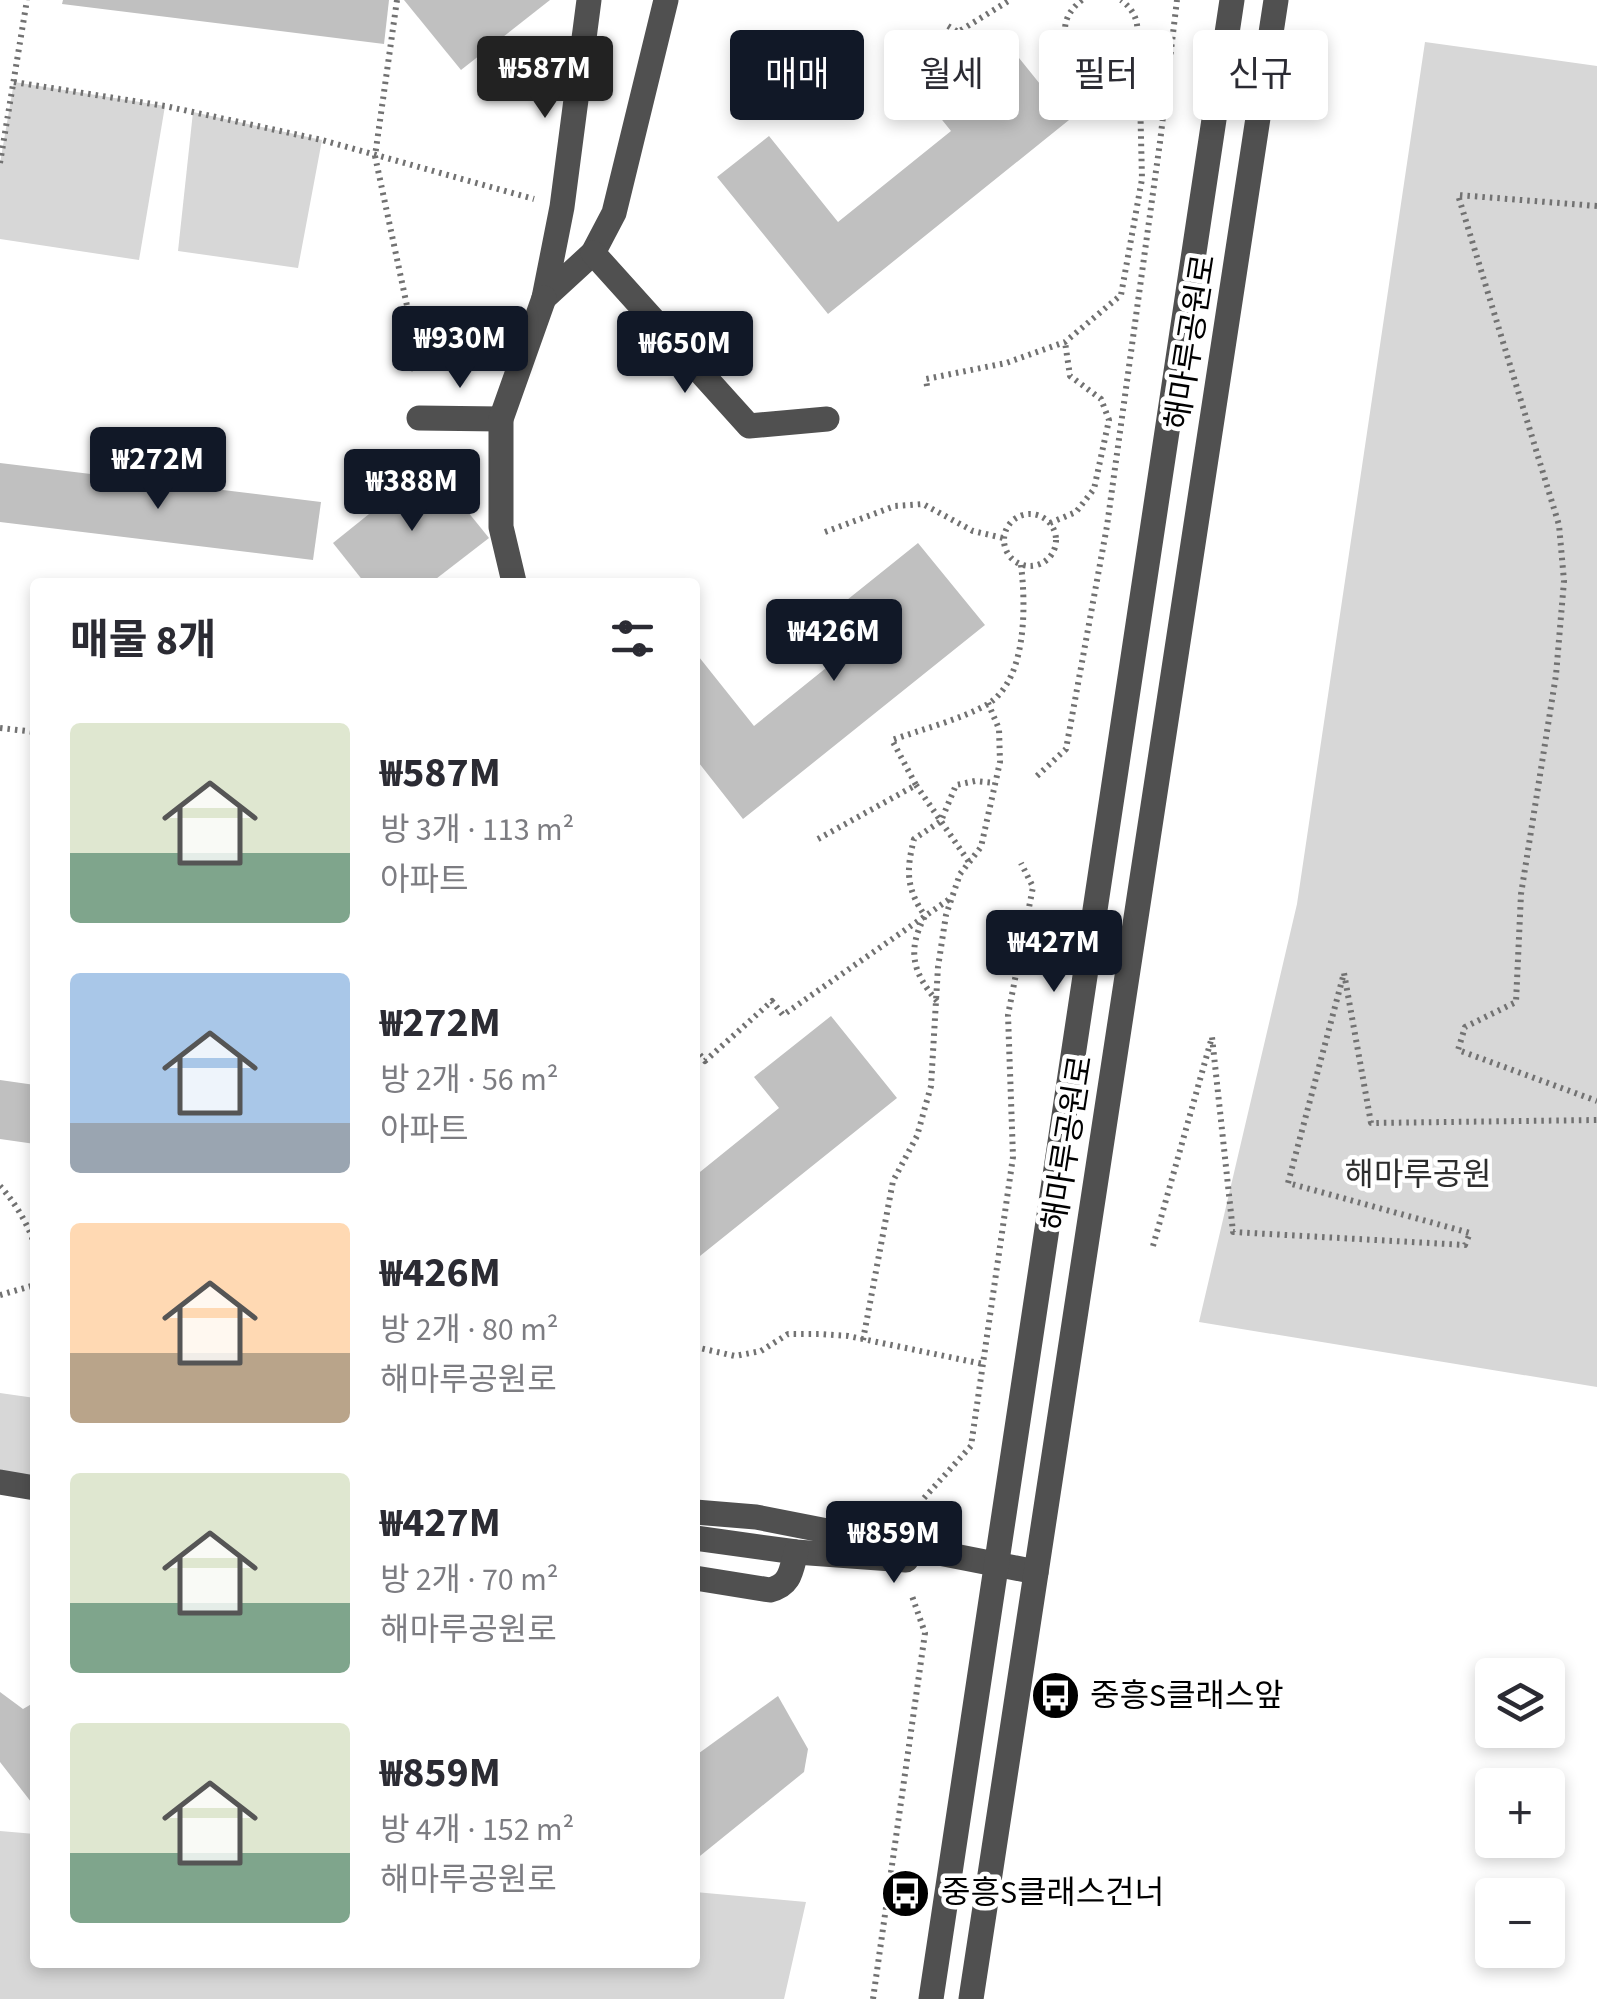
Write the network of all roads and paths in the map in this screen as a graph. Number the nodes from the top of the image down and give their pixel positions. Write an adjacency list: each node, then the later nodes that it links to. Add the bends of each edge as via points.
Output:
1 (26, 0): 15 (path)
2 (397, 0): 17 (path)
3 (589, 0): 20 (street)
4 (666, 0): 21 (street, via 614,213)
5 (1010, 0): 12 (path, via 958,32)
6 (1062, 0): 11 (path)
7 (1121, 0): 14 (path, via 1134,14)
8 (1177, 0): 37 (path, via 1104,544 1066,749)
9 (1232, 0): 64 (street, 해마루공원로)
10 (1276, 0): 65 (street, 해마루공원로)
11 (1078, 3): 13 (path)
12 (948, 26)
13 (1066, 30)
14 (1137, 30)
15 (14, 82): 17 (path, via 165,106); 18 (path)
16 (1141, 120): 23 (path, via 1142,179 1121,295)
17 (375, 156): 20 (path); 24 (path, via 416,348)
18 (0, 163)
19 (1597, 206): 48 (path, via 1458,196 1559,525 1564,581 1521,894 1516,1002 1466,1027 1458,1050)
20 (562, 207): 22 (street)
21 (593, 252): 22 (street); 28 (street, via 749,426)
22 (544, 298): 27 (street)
23 (1065, 342): 25 (path, via 1006,363 926,379); 29 (path, via 1070,376 1101,399 1109,420 1094,489 1076,512)
24 (409, 372)
25 (926, 386)
26 (420, 418): 27 (street)
27 (501, 419): 33 (street, via 501,527)
28 (826, 419)
29 (1050, 523): 31 (path, via 1026,514 1010,522); 32 (path, via 1056,538 1052,555 1038,566)
30 (825, 532): 31 (path, via 895,506 923,504 972,531)
31 (1003, 538): 32 (path, via 1007,554)
32 (1021, 565): 34 (path, via 1020,642 1007,686)
33 (513, 578)
34 (988, 704): 38 (path, via 999,729); 39 (path, via 892,740)
35 (0, 728): 36 (path)
36 (30, 731)
37 (1036, 776)
38 (995, 783): 40 (path, via 956,785); 42 (path, via 981,847)
39 (916, 785): 40 (path); 41 (path)
40 (942, 821): 42 (path); 45 (path, via 914,838 910,854 909,884)
41 (818, 839)
42 (969, 862): 44 (path)
43 (1021, 863): 57 (path, via 1033,887 1008,1015 1013,1157)
44 (952, 897): 45 (path); 46 (path)
45 (926, 916): 46 (path, via 913,950 916,969); 47 (path, via 783,1016 772,1001 704,1061)
46 (937, 1001): 55 (path, via 931,1086 917,1136 893,1181)
47 (700, 1056)
48 (1597, 1101)
49 (1597, 1120): 52 (path, via 1371,1123 1344,973 1288,1183 1470,1233 1465,1245 1233,1232 1212,1037)
50 (0, 1186): 51 (path)
51 (30, 1232)
52 (1154, 1246)
53 (30, 1287): 54 (path)
54 (0, 1295)
55 (864, 1340): 56 (path, via 788,1334 761,1351 735,1356); 57 (path)
56 (700, 1347)
57 (984, 1364): 60 (path, via 971,1446)
58 (0, 1482): 59 (street)
59 (30, 1487)
60 (924, 1498)
61 (700, 1512): 64 (street)
62 (700, 1539): 63 (street)
63 (796, 1552): 64 (street); 66 (street, via 789,1579 776,1589)
64 (996, 1566): 65 (street); 69 (street, 해마루공원로)
65 (1036, 1572): 70 (street, 해마루공원로)
66 (700, 1579)
67 (912, 1596): 68 (path, via 925,1633)
68 (874, 1999)
69 (931, 1999)
70 (971, 1999)

